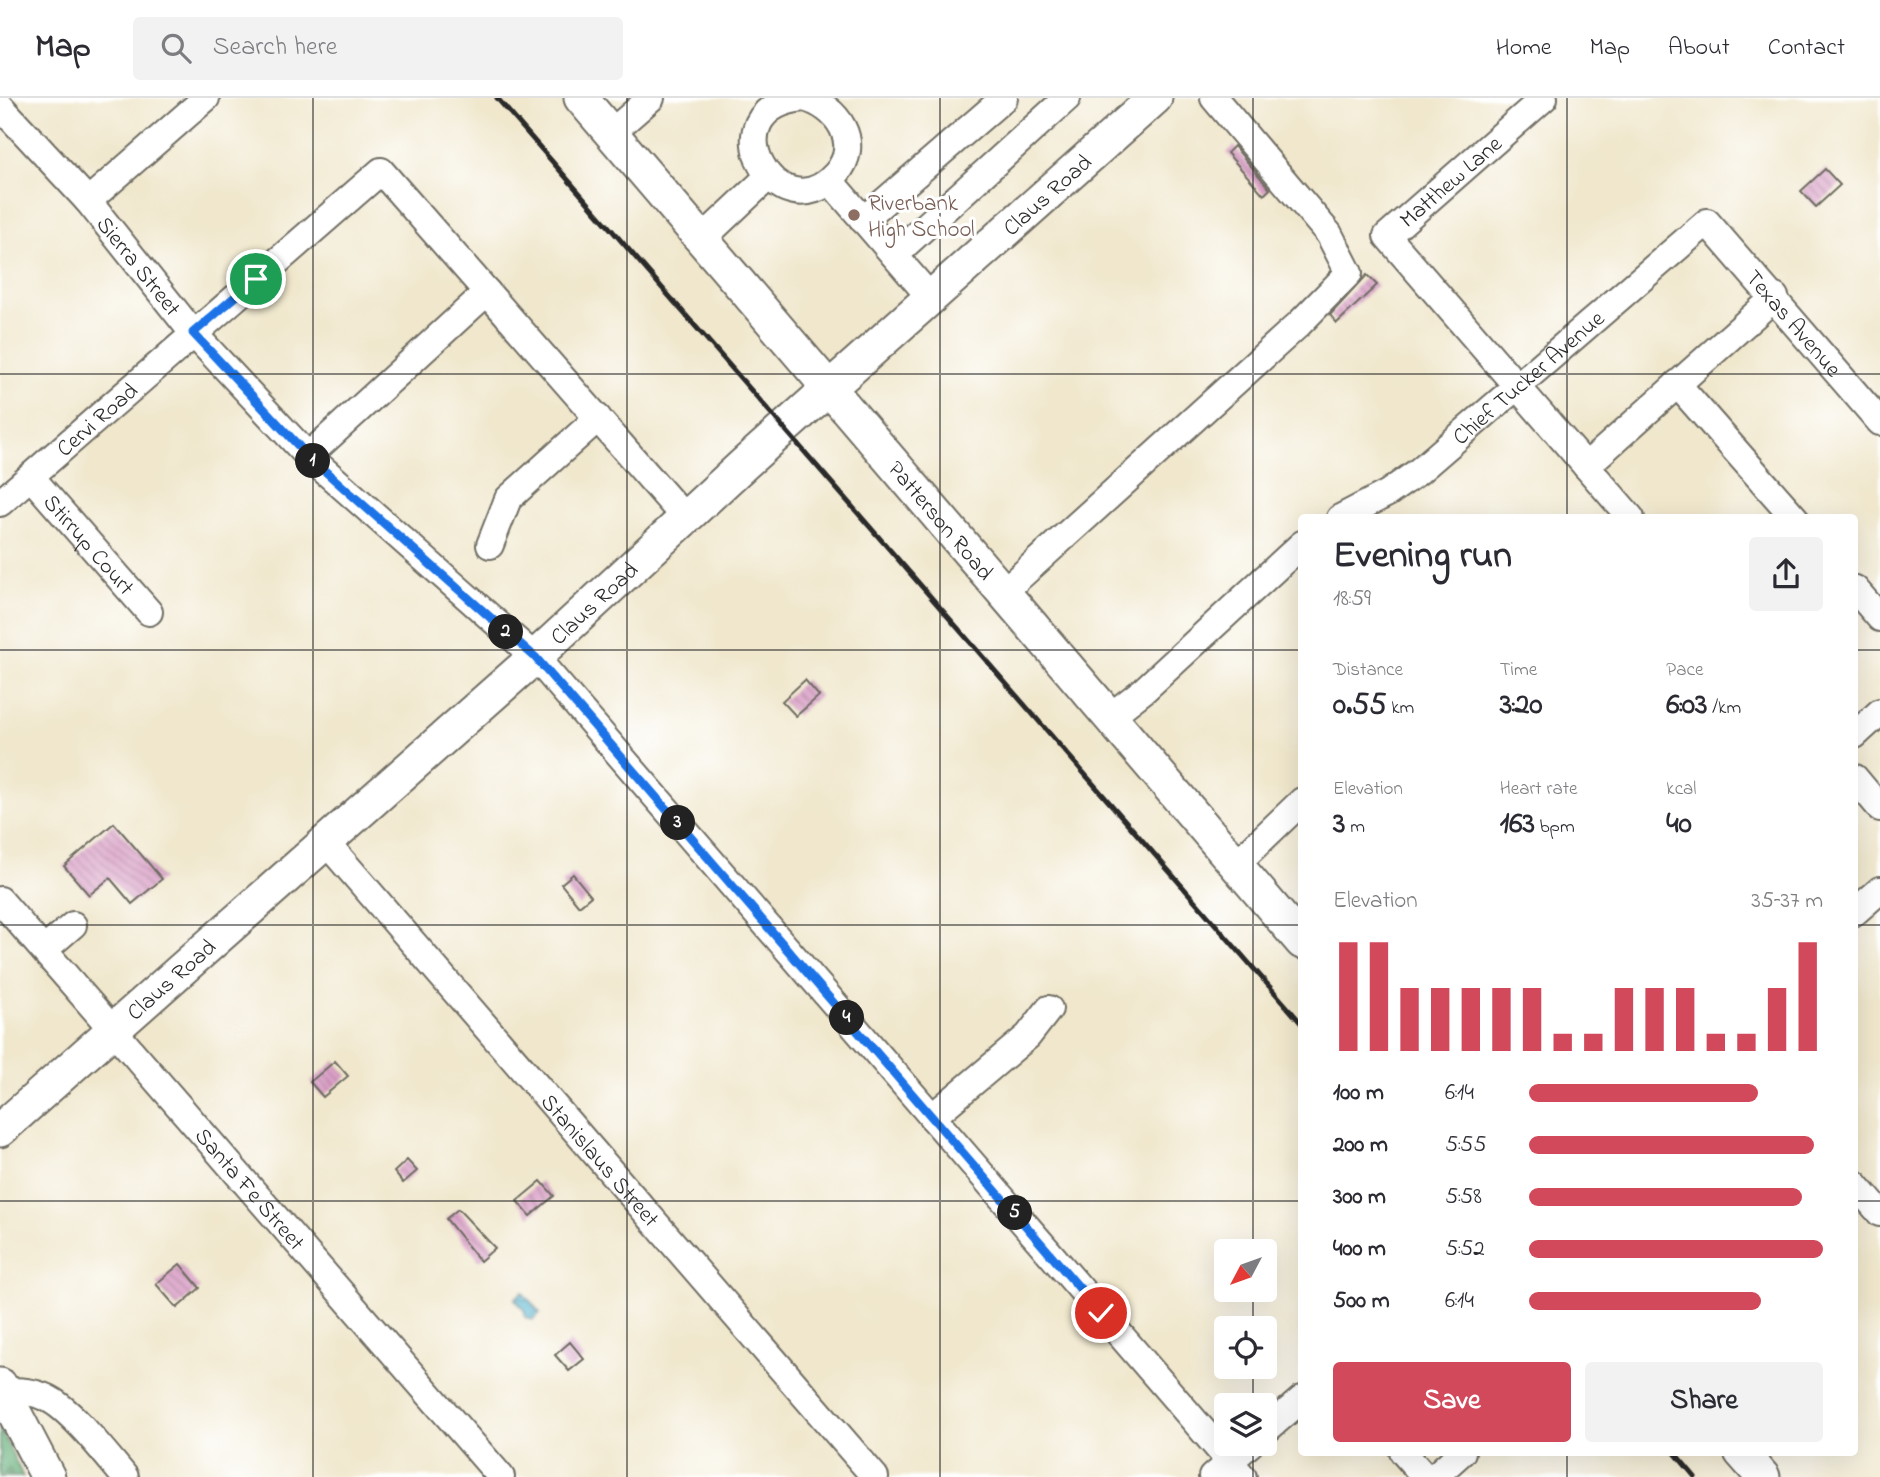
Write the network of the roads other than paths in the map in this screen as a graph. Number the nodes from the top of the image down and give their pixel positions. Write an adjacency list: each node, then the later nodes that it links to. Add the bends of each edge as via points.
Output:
1 (206, 98): 16 (street)
2 (581, 98): 13 (main road, Patterson Road)
3 (651, 98): 13 (street)
4 (803, 98): 14 (street, via 774,106 757,129 756,159); 15 (street, via 832,110 847,138 846,154)
5 (1004, 98): 17 (street)
6 (1019, 98): 12 (street)
7 (1067, 98): 12 (street)
8 (1155, 98): 23 (main road, Claus Road)
9 (1214, 98): 41 (street, via 1329,234 1349,273 1299,324)
10 (1544, 98): 26 (street, Matthew Lane, via 1387,236)
11 (0, 106): 16 (street, Sierra Street)
12 (1040, 121): 20 (street)
13 (611, 133): 19 (main road, Patterson Road)
14 (768, 177): 15 (street, via 802,191); 19 (street)
15 (830, 181): 17 (street)
16 (88, 201): 24 (street, Sierra Street)
17 (863, 220): 20 (street)
18 (1707, 222): 22 (street, Texas Avenue); 26 (street, Chief Tucker Avenue)
19 (702, 239): 27 (main road, Patterson Road)
20 (894, 255): 23 (street)
21 (487, 292): 24 (street, Cervi Road, via 381,170); 28 (street); 30 (street)
22 (1775, 297): 25 (street); 29 (street, Texas Avenue)
23 (931, 298): 27 (main road, Claus Road)
24 (193, 333): 30 (street, Sierra Street); 32 (street, Cervi Road)
25 (1677, 384): 31 (street); 36 (street)
26 (1516, 387): 31 (street); 34 (street, Chief Tucker Avenue, via 1419,471)
27 (829, 389): 37 (main road, Claus Road); 41 (main road, Patterson Road)
28 (598, 418): 37 (street); 38 (street, via 508,499)
29 (1880, 422)
30 (308, 456): 44 (street, Sierra Street)
31 (1586, 466): 35 (street)
32 (31, 477): 33 (street, Cervi Road); 42 (street, Stirrup Court)
33 (0, 503)
34 (1348, 514)
35 (1628, 514)
36 (1791, 514)
37 (685, 518): 44 (main road, Claus Road)
38 (490, 545)
39 (1298, 548): 46 (street)
40 (1858, 592): 43 (street)
41 (1002, 593): 46 (main road, Patterson Road)
42 (149, 612)
43 (1880, 618)
44 (535, 657): 51 (main road, Claus Road); 61 (street, Sierra Street)
45 (1880, 712): 47 (street)
46 (1108, 718): 52 (main road, Patterson Road)
47 (1858, 732)
48 (1858, 782): 50 (street)
49 (1298, 805): 52 (street)
50 (1880, 808)
51 (326, 842): 60 (main road, Claus Road); 76 (street, Stanislaus Street)
52 (1236, 865): 57 (main road, Patterson Road)
53 (1880, 890): 55 (street)
54 (0, 900): 58 (street, Santa Fe Street)
55 (1858, 909)
56 (73, 925): 58 (street)
57 (1298, 937)
58 (44, 950): 60 (street, Santa Fe Street)
59 (1048, 1009): 61 (street, via 1027,1036)
60 (114, 1031): 62 (main road, Claus Road); 75 (street, Santa Fe Street)
61 (932, 1117): 72 (street, Sierra Street)
62 (0, 1130)
63 (1858, 1187): 64 (street)
64 (1880, 1213)
65 (2, 1388): 73 (main road); 74 (street, via 50,1399)
66 (1298, 1402): 67 (street)
67 (1277, 1421)
68 (1241, 1456): 72 (street)
69 (1407, 1456): 77 (street)
70 (1458, 1456): 78 (street)
71 (1745, 1456): 79 (main road)
72 (1228, 1472)
73 (48, 1477)
74 (125, 1477)
75 (501, 1477)
76 (875, 1477)
77 (1425, 1477)
78 (1434, 1477)
79 (1763, 1477)

